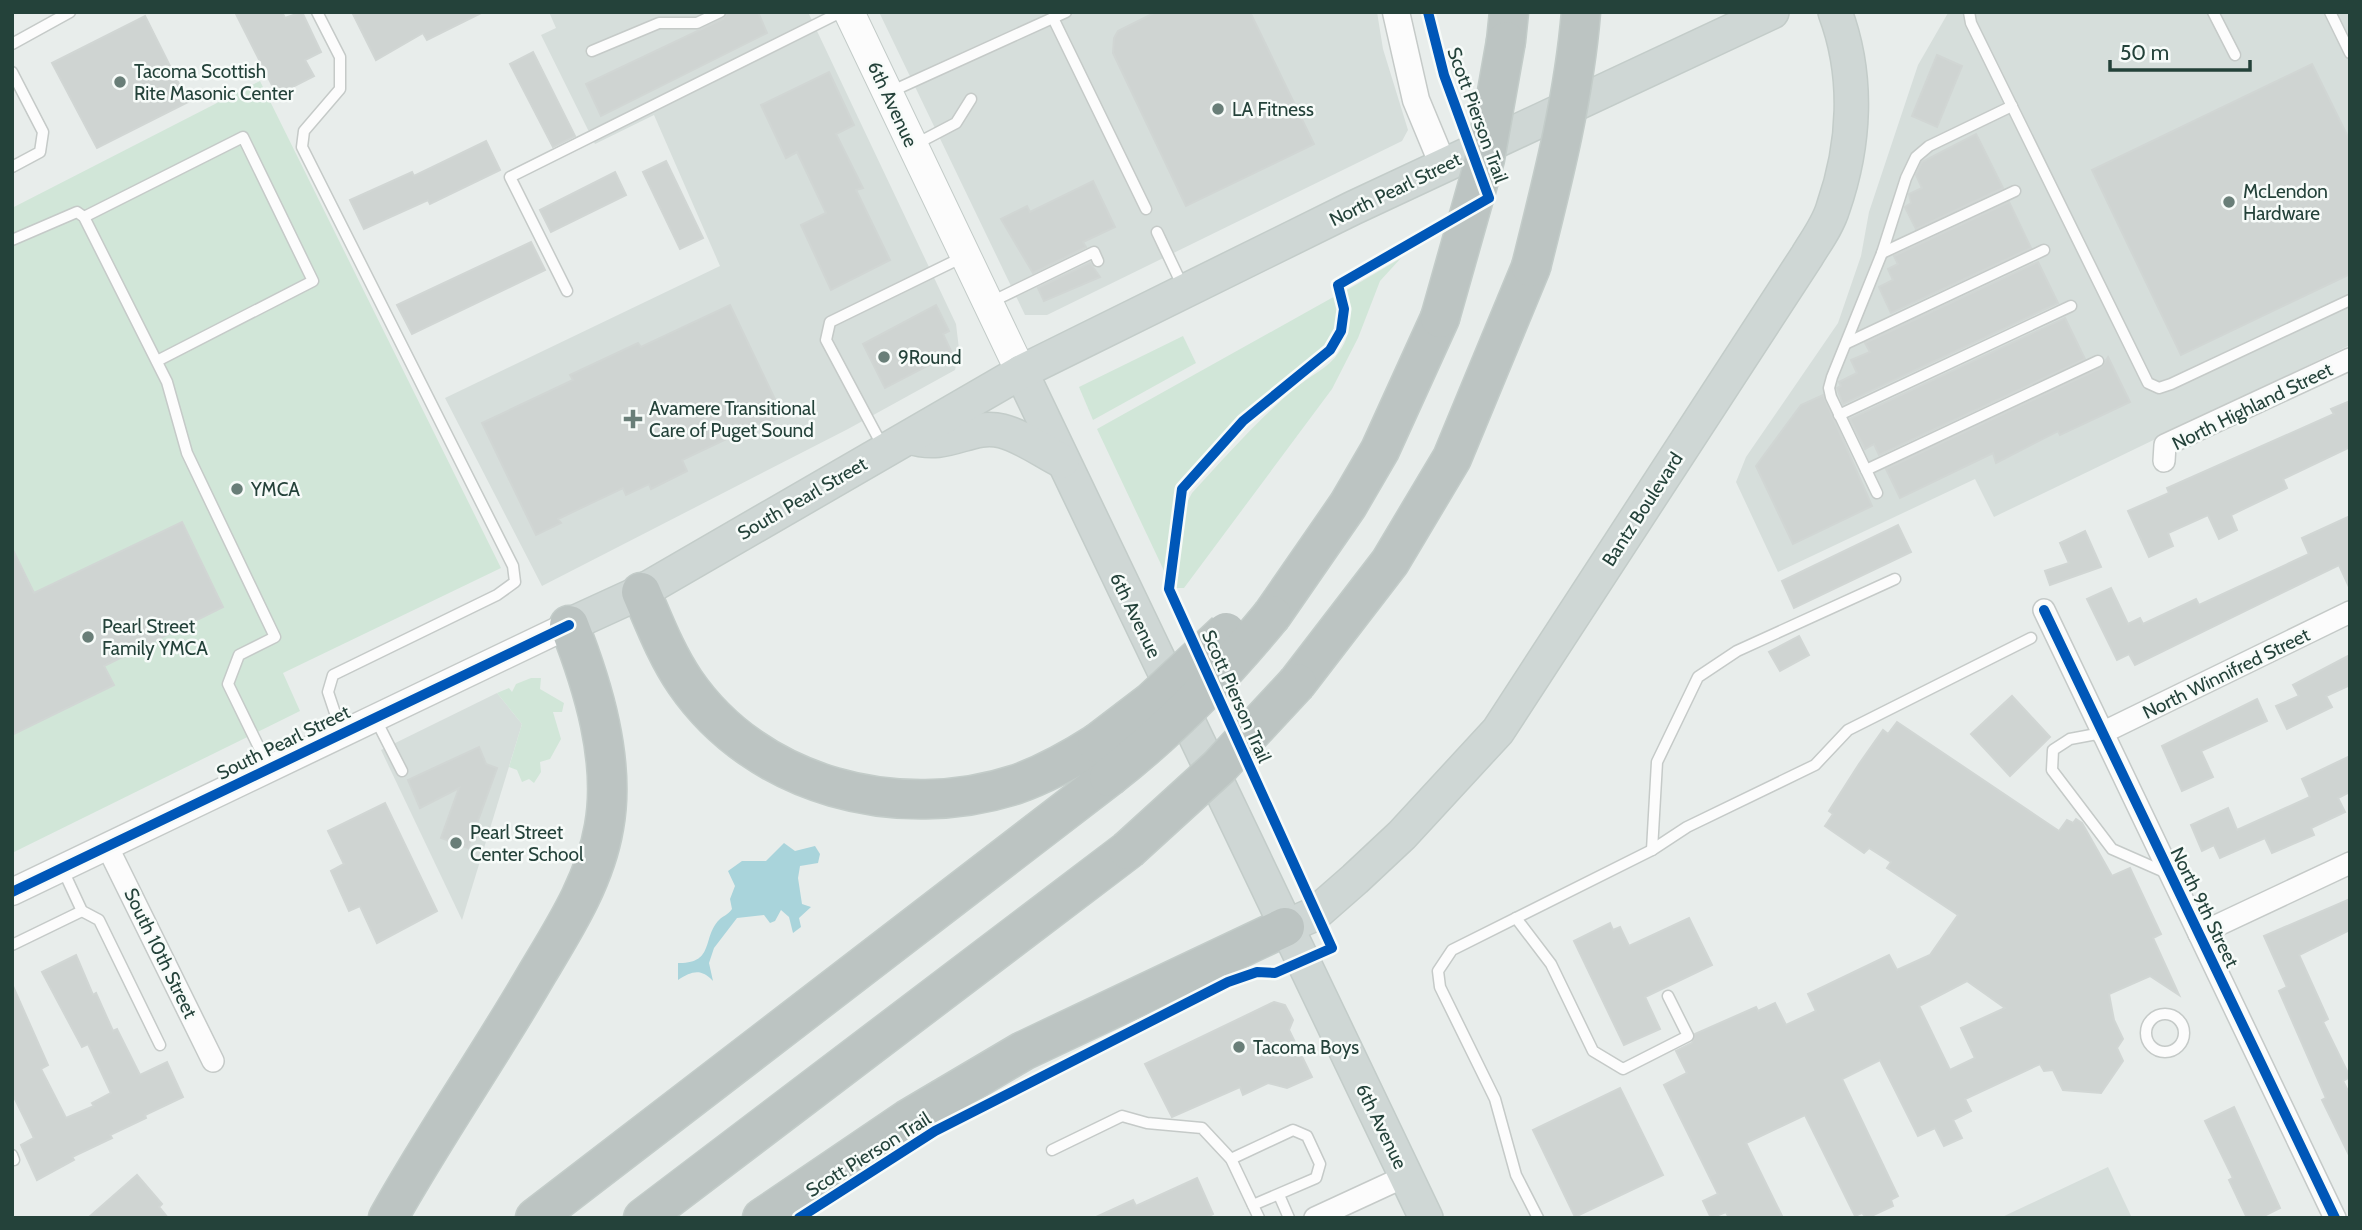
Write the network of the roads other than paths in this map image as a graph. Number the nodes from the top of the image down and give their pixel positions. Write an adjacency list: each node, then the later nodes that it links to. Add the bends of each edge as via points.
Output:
1 (70, 12): 16 (lane)
2 (317, 12): 61 (lane, via 340,57 340,89 304,131 302,147 513,566 515,582 498,595 332,675 328,692)
3 (720, 12): 17 (lane, via 697,23 659,23)
4 (841, 12): 36 (lane, via 510,177)
5 (849, 12): 21 (main road, 6th Avenue)
6 (1066, 12): 14 (lane)
7 (1396, 12): 25 (street, via 1416,100)
8 (1581, 12): 86 (highway, bridge, via 1552,186 1531,267 1452,458 1390,562 1297,684 1219,767 1128,850)
9 (1772, 12): 25 (main road, North Pearl Street)
10 (1835, 12): 73 (main road, Bantz Boulevard, via 1850,69 1853,131 1833,210 1807,256 1497,731 1355,879 1315,914)
11 (1969, 12): 23 (lane)
12 (2213, 12): 19 (lane)
13 (2330, 12): 18 (lane)
14 (1053, 18): 21 (lane); 28 (lane)
15 (1507, 27): 52 (highway, bridge, via 1485,159 1440,318 1401,406)
16 (12, 44)
17 (592, 51)
18 (2350, 53)
19 (2235, 55)
20 (12, 72): 26 (lane, via 43,132 43,141 40,152)
21 (888, 93): 24 (main road, 6th Avenue)
22 (971, 99): 24 (lane, via 956,123)
23 (2012, 107): 33 (lane, via 1920,152 1906,178); 38 (lane, via 2140,370 2152,386 2171,384)
24 (913, 146): 34 (main road, 6th Avenue)
25 (1443, 165): 37 (main road, North Pearl Street)
26 (12, 167)
27 (2015, 191): 33 (lane)
28 (1146, 209)
29 (84, 217): 31 (lane, via 77,212 67,214); 44 (lane); 44 (lane, via 243,137 313,281)
30 (1157, 232): 37 (lane)
31 (12, 240)
32 (2044, 250): 41 (lane)
33 (1882, 253): 41 (lane)
34 (965, 256): 39 (main road, 6th Avenue); 47 (lane, via 826,328 826,341)
35 (1098, 261): 39 (lane, via 1094,252)
36 (566, 291)
37 (1186, 292): 45 (main road, North Pearl Street)
38 (2350, 300)
39 (988, 303): 45 (main road, 6th Avenue)
40 (2071, 306): 46 (lane)
41 (1847, 343): 46 (lane, via 1829,388)
42 (2350, 359): 49 (street, North Highland Street, via 2165,445)
43 (2098, 360): 50 (lane)
44 (157, 361): 63 (lane, via 187,453 275,637 239,654 228,684)
45 (1021, 372): 47 (main road, South Pearl Street); 48 (main road, 6th Avenue)
46 (1839, 415): 50 (lane)
47 (897, 444): 48 (main road, via 1002,431); 54 (main road, South Pearl Street)
48 (1062, 461): 73 (main road, 6th Avenue)
49 (2164, 461)
50 (1866, 470): 51 (lane)
51 (1877, 493)
52 (1348, 505): 62 (highway, bridge, via 1226,632 1152,701); 62 (highway, bridge, via 1272,615 1213,685 1169,728)
53 (1895, 579): 66 (lane, via 1737,651 1698,677 1657,762)
54 (640, 592): 57 (main road, South Pearl Street); 62 (highway, via 686,684 731,731 770,760 838,790 910,799 983,793)
55 (2044, 610): 60 (street, North 9th Street)
56 (2350, 612): 60 (street, North Winnifred Street)
57 (569, 625): 59 (street, South Pearl Street); 84 (highway, via 586,668 603,751 607,801 592,872 529,988)
58 (2031, 638): 66 (lane, via 1849,730 1815,765 1687,827)
59 (375, 718): 61 (street, South Pearl Street); 64 (lane)
60 (2102, 733): 69 (street, North 9th Street); 69 (lane, via 2070,739 2053,750 2052,770 2112,849)
61 (342, 734): 63 (street, South Pearl Street)
62 (1103, 760): 85 (highway)
63 (269, 768): 65 (street, South Pearl Street)
64 (402, 771)
65 (107, 846): 68 (street, South Pearl Street); 78 (street, South 10th Street)
66 (1653, 850): 72 (lane)
67 (2350, 863): 74 (street)
68 (62, 868): 70 (street, South Pearl Street); 71 (lane)
69 (2171, 875): 74 (street, North 9th Street)
70 (12, 891)
71 (82, 911): 75 (lane); 77 (lane, via 99,920)
72 (1516, 918): 76 (lane, via 1550,964 1593,1051 1623,1069 1688,1036); 92 (lane, via 1452,950 1438,971 1440,987 1495,1099 1516,1175)
73 (1285, 928): 81 (main road, 6th Avenue); 87 (highway, via 1023,1051 908,1119)
74 (2199, 934): 93 (street, North 9th Street)
75 (12, 945)
76 (1668, 996)
77 (160, 1045)
78 (213, 1061)
79 (1052, 1150): 80 (lane, via 1122,1116 1202,1128)
80 (1231, 1159): 82 (lane, via 1293,1130 1307,1136 1320,1164 1316,1178); 83 (lane)
81 (1406, 1176): 90 (street); 91 (main road, 6th Avenue)
82 (1279, 1195): 83 (lane); 89 (lane)
83 (1253, 1205): 88 (lane)
84 (388, 1218)
85 (535, 1218)
86 (643, 1218)
87 (762, 1218)
88 (1259, 1218)
89 (1289, 1218)
90 (1315, 1218)
91 (1426, 1218)
92 (1538, 1218)
93 (2335, 1218)

